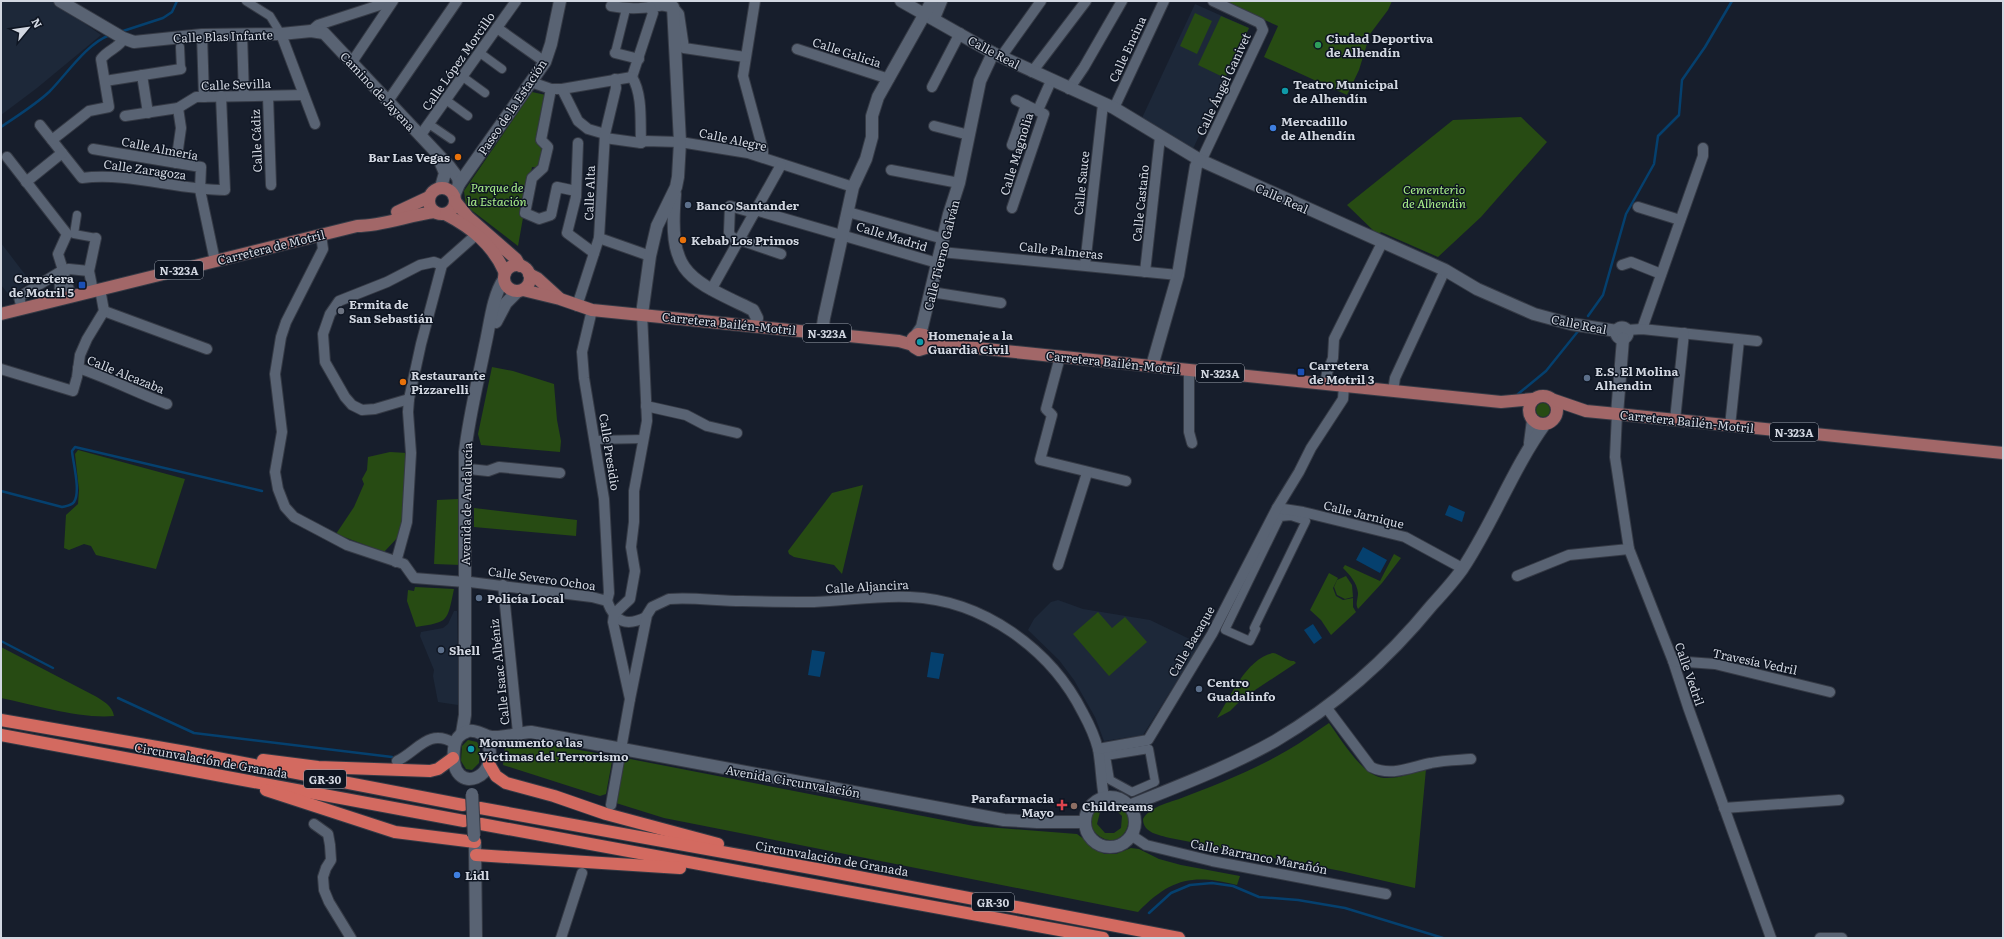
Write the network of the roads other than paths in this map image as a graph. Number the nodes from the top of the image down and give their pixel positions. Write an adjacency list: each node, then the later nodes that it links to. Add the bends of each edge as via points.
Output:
1 (60, 1): 27 (street)
2 (246, 1): 25 (street, via 270,16)
3 (392, 1): 22 (street, Calle Blas Infante); 35 (street)
4 (457, 1): 60 (street)
5 (516, 1): 21 (street, Calle López Morcillo)
6 (560, 1): 36 (street, Paseo de la Estación)
7 (755, 1): 33 (street)
8 (900, 1): 20 (street, Calle Real)
9 (932, 1): 20 (street)
10 (940, 1): 20 (street)
11 (1041, 1): 32 (street)
12 (1086, 1): 39 (street)
13 (1122, 1): 51 (street)
14 (1164, 1): 62 (street, Calle Encina)
15 (1213, 1): 88 (street, Calle Ángel Ganivet, via 1260,23 1263,30)
16 (668, 4): 18 (street); 33 (street, via 679,14 684,48); 78 (street)
17 (611, 6): 19 (street)
18 (650, 7): 19 (street); 34 (street, via 653,13)
19 (626, 9): 31 (street)
20 (929, 16): 23 (street, Calle Real); 43 (street)
21 (497, 28): 30 (street, Calle López Morcillo); 36 (street)
22 (317, 29): 25 (street, Calle Blas Infante); 35 (street, Camino de Jayena, via 328,36)
23 (960, 33): 32 (street, Calle Real); 48 (street, Calle Real)
24 (242, 34): 25 (street, Calle Blas Infante); 26 (street, Calle Blas Infante); 55 (street)
25 (281, 34): 53 (street)
26 (202, 35): 27 (street, Calle Blas Infante); 57 (street)
27 (124, 41): 45 (street, via 107,51 101,59)
28 (180, 47): 37 (street)
29 (797, 49): 43 (street, Calle Galicia)
30 (480, 52): 38 (street); 41 (street, Calle López Morcillo)
31 (615, 53): 34 (street)
32 (997, 55): 39 (street, Calle Real); 72 (street, Calle Tierno Galván, via 980,81)
33 (745, 57): 87 (street, via 742,76 764,150)
34 (639, 59): 42 (street)
35 (352, 62): 60 (street, Camino de Jayena)
36 (545, 62): 47 (street, Paseo de la Estación)
37 (181, 69): 40 (street)
38 (502, 69)
39 (1032, 72): 46 (street, Calle Real)
40 (142, 75): 45 (street); 65 (street)
41 (463, 76): 52 (street); 58 (street, Calle López Morcillo)
42 (632, 77): 44 (street); 80 (street, via 636,84 639,104)
43 (889, 79): 98 (street, via 878,97 872,116 872,137 866,159)
44 (615, 80): 50 (street); 74 (street, Calle Alta, via 616,88)
45 (105, 81): 76 (street, via 109,107 89,111)
46 (1051, 81): 51 (street, Calle Real); 64 (street, Calle Magnolia)
47 (531, 82): 49 (street); 94 (street, Paseo de la Estación)
48 (932, 87)
49 (551, 89): 50 (street); 100 (street, via 541,140 548,147 543,168 532,178 525,213 539,219 551,215 557,187)
50 (562, 89): 74 (street, Calle Alegre, via 578,121 588,129)
51 (1069, 89): 62 (street, Calle Real)
52 (486, 93)
53 (303, 95): 56 (street, Calle Sevilla); 68 (street)
54 (221, 96): 55 (street, Calle Sevilla); 57 (street, Calle Sevilla); 99 (street, via 225,190)
55 (244, 96): 56 (street, Calle Sevilla)
56 (268, 96): 95 (street, Calle Cádiz)
57 (204, 97): 63 (street, Calle Sevilla, via 196,97)
58 (446, 100): 67 (street); 69 (street, Calle López Morcillo)
59 (1016, 100): 61 (street, Calle Magnolia)
60 (388, 101): 73 (street, Camino de Jayena)
61 (1026, 105): 64 (street, Calle Magnolia); 81 (street, Calle Magnolia)
62 (1108, 106): 75 (street, Calle Real); 126 (street, Calle Sauce)
63 (178, 108): 65 (street, Calle Sevilla); 89 (street, via 181,128)
64 (1038, 110): 103 (street, Calle Magnolia, via 1044,114)
65 (148, 113): 66 (street, Calle Sevilla)
66 (125, 116)
67 (468, 116)
68 (315, 124)
69 (429, 124): 73 (street, Calle López Morcillo); 77 (street)
70 (40, 125): 76 (street, Calle Zaragoza)
71 (934, 126): 72 (street)
72 (970, 135): 93 (street, Calle Tierno Galván)
73 (420, 136): 85 (street, Camino de Jayena)
74 (605, 136): 80 (street, Calle Alegre); 115 (street, Calle Alta)
75 (1160, 137): 88 (street, Calle Real); 132 (street, Calle Castaño)
76 (52, 140): 84 (street, Calle Zaragoza)
77 (451, 140)
78 (680, 142): 80 (street, Calle Alegre); 87 (street, Calle Alegre); 97 (street)
79 (578, 143): 100 (street)
80 (641, 143)
81 (1012, 145)
82 (1703, 148): 109 (street, via 1703,156)
83 (93, 149): 89 (street, Calle Almería)
84 (62, 153): 92 (street); 99 (street, Calle Zaragoza, via 82,178 103,175)
85 (437, 154): 94 (street, Camino de Jayena, via 455,174); 96 (street, Camino de Jayena, via 444,173)
86 (7, 157): 92 (street)
87 (762, 157): 90 (street, Calle Alegre)
88 (1200, 160): 118 (street, Calle Real); 134 (street, via 1196,166)
89 (176, 163): 99 (street, Calle Almería, via 201,167)
90 (781, 165): 98 (street, Calle Alegre); 105 (street)
91 (891, 170): 93 (street, Calle Tierno Galván)
92 (26, 182): 128 (street, via 67,234 58,254)
93 (959, 183): 119 (street, Calle Tierno Galván)
94 (459, 184): 102 (street)
95 (271, 185)
96 (441, 187): 101 (main road, via 432,191); 102 (main road, via 448,189)
97 (676, 187): 122 (street, via 657,226); 137 (street, via 673,232 677,253 689,275)
98 (853, 187): 106 (street)
99 (200, 190): 123 (street, Calle Almería)
100 (576, 191): 120 (street, via 567,233)
101 (429, 197): 107 (main road, via 430,207); 110 (main road, Carretera de Motril / N-323A, via 404,210)
102 (455, 199): 107 (main road, via 453,208); 129 (main road, Carretera Bailén-Motril / N-323A, via 468,217)
103 (1012, 208)
104 (1638, 208): 109 (street)
105 (755, 211): 113 (street, Calle Madrid); 117 (street); 117 (street, Calle Madrid, via 730,206 729,232 731,237)
106 (848, 212): 113 (street); 116 (street)
107 (440, 213): 110 (main road, Carretera de Motril / N-323A, via 417,214); 111 (main road, N-323A, via 464,224)
108 (77, 215): 114 (street, via 74,234)
109 (1680, 220): 133 (street)
110 (357, 226): 112 (main road, Carretera de Motril / N-323A)
111 (477, 234): 125 (street); 135 (main road, N-323A, via 496,255)
112 (321, 235): 123 (main road, Carretera de Motril / N-323A); 191 (street, Calle Severo Ochoa, via 323,249 286,322 280,344 275,374 282,432 275,472 278,489 285,507 294,517 347,545)
113 (843, 235): 124 (street, Calle Madrid); 151 (street)
114 (96, 238): 131 (street)
115 (599, 238): 120 (street, Calle Alta); 122 (street)
116 (940, 238)
117 (739, 240): 121 (street); 137 (street)
118 (1382, 243): 130 (street, Calle Real); 163 (street, via 1334,339 1333,358 1326,373)
119 (941, 252): 126 (street, Calle Palmeras); 139 (street, Calle Tierno Galván)
120 (594, 253): 143 (street, Calle Alta)
121 (781, 254)
122 (650, 256): 148 (street)
123 (215, 261): 136 (main road, Carretera de Motril / N-323A)
124 (934, 262)
125 (442, 265): 166 (street); 166 (street, via 434,262 420,265 381,285 339,301 330,314 323,334 325,362 352,405 362,410 375,410)
126 (1085, 265): 132 (street, Calle Palmeras)
127 (1622, 265): 133 (street, via 1631,262)
128 (63, 270): 131 (street); 140 (street); 144 (street, via 19,297)
129 (525, 270): 135 (main road, via 511,267); 138 (main road, via 530,281); 141 (main road, Carretera Bailén-Motril / N-323A)
130 (1444, 270): 152 (street, Calle Real, via 1534,314); 165 (street, via 1394,378)
131 (89, 271): 136 (street)
132 (1145, 272): 134 (street, Calle Palmeras)
133 (1661, 274): 150 (street)
134 (1178, 275): 159 (street)
135 (505, 276): 138 (main road, N-323A, via 508,288); 195 (street, Avenida de Andalucía, via 499,287 467,432 464,470)
136 (97, 290): 140 (main road, Carretera de Motril / N-323A); 146 (street)
137 (711, 290): 149 (street, via 753,310 757,318)
138 (520, 291): 141 (main road, Carretera Bailén-Motril / N-323A); 184 (street, Avenida de Andalucía, via 500,312 494,327 472,432)
139 (931, 292): 142 (street); 154 (street, Calle Tierno Galván)
140 (66, 298): 144 (main road, Carretera de Motril / N-323A)
141 (560, 299): 143 (main road, Carretera Bailén-Motril / N-323A)
142 (1001, 303)
143 (577, 306): 145 (main road, Carretera Bailén-Motril / N-323A)
144 (22, 309): 147 (main road, Carretera de Motril / N-323A)
145 (592, 310): 148 (main road, Carretera Bailén-Motril / N-323A); 180 (street, Calle Presidio, via 582,352)
146 (104, 311): 157 (street); 160 (street, via 86,339)
147 (1, 314)
148 (642, 319): 149 (main road, Carretera Bailén-Motril / N-323A); 171 (street)
149 (755, 326): 151 (main road, Carretera Bailén-Motril / N-323A)
150 (1642, 329): 152 (street); 153 (street)
151 (822, 332): 154 (main road, Carretera Bailén-Motril / N-323A, via 900,340)
152 (1622, 333): 173 (street)
153 (1684, 333): 155 (street); 176 (street)
154 (923, 338): 158 (main road, Carretera Bailén-Motril / N-323A)
155 (1739, 340): 156 (street); 177 (street)
156 (1757, 341)
157 (207, 349)
158 (1060, 357): 159 (main road, Carretera Bailén-Motril / N-323A); 186 (street, via 1046,409 1052,415 1040,460)
159 (1152, 366): 162 (main road, Carretera Bailén-Motril / N-323A)
160 (78, 368): 161 (street, Calle Alcazaba, via 73,391); 170 (street, Calle Alcazaba)
161 (1, 369)
162 (1189, 370): 163 (main road, Carretera Bailén-Motril / N-323A); 181 (street, via 1189,432)
163 (1325, 384): 164 (main road, Carretera Bailén-Motril / N-323A)
164 (1344, 386): 165 (main road, Carretera Bailén-Motril / N-323A); 188 (street, Calle Bacaque, via 1342,399)
165 (1393, 391): 169 (main road, Carretera Bailén-Motril / N-323A)
166 (409, 398): 191 (street, via 411,453 408,522)
167 (1533, 399): 168 (main road, N-323A, via 1545,395); 169 (main road, Carretera Bailén-Motril / N-323A); 174 (main road, via 1529,406)
168 (1554, 400): 172 (main road, Carretera Bailén-Motril / N-323A); 175 (main road, via 1557,409)
169 (1501, 402): 174 (main road, Carretera Bailén-Motril / N-323A)
170 (167, 404)
171 (646, 406): 178 (street, via 686,415 708,426); 179 (street)
172 (1586, 410): 173 (main road, Carretera Bailén-Motril / N-323A); 175 (main road, Carretera Bailén-Motril / N-323A)
173 (1617, 414): 176 (main road, Carretera Bailén-Motril / N-323A); 190 (street, Calle Vedril, via 1615,456)
174 (1531, 417): 175 (main road, N-323A, via 1539,423); 182 (street)
175 (1550, 420): 182 (street)
176 (1675, 420): 177 (main road, Carretera Bailén-Motril / N-323A)
177 (1730, 426): 183 (main road, Carretera Bailén-Motril / N-323A)
178 (737, 433)
179 (644, 439): 180 (street); 198 (street, via 634,491 631,547 635,571 634,587 628,602)
180 (595, 440): 197 (street, Calle Presidio, via 604,499 609,593)
181 (1192, 443)
182 (1530, 444): 193 (street, via 1489,526)
183 (2003, 453)
184 (469, 470): 185 (street, via 499,467); 195 (street, Avenida de Andalucía)
185 (560, 472)
186 (1087, 472): 187 (street); 192 (street)
187 (1126, 481)
188 (1277, 508): 193 (street, Calle Jarnique, via 1405,537); 216 (street, Calle Bacaque, via 1212,634 1148,740)
189 (1306, 521): 189 (street, via 1250,641 1225,630 1280,517 1291,516)
190 (1629, 549): 194 (street, via 1569,555); 204 (street, Calle Vedril)
191 (396, 562): 195 (street, Calle Severo Ochoa, via 404,564 414,578)
192 (1058, 565)
193 (1462, 568): 207 (street, via 1389,655)
194 (1517, 576)
195 (467, 582): 196 (street, Calle Severo Ochoa); 209 (street, Avenida de Andalucía, via 470,715 472,725); 211 (street, Avenida de Andalucía, via 466,715)
196 (503, 585): 197 (street, Calle Severo Ochoa); 210 (street, Calle Isaac Albéniz)
197 (607, 601): 198 (street, Calle Severo Ochoa)
198 (614, 614): 200 (street, Calle Severo Ochoa); 203 (street)
199 (646, 617): 201 (street, Calle Aljancira); 202 (street); 216 (street, Calle Aljancira, via 652,607 669,599 828,602 877,597 911,597 951,604 993,621 1040,654 1068,687 1088,723)
200 (624, 622): 201 (street); 203 (street)
201 (635, 623): 202 (street)
202 (644, 632): 206 (street)
203 (615, 633): 206 (street)
204 (1673, 661): 205 (street, Travesía Vedril, via 1715,664); 233 (street, Calle Vedril)
205 (1830, 692)
206 (630, 699): 215 (street)
207 (1326, 707): 220 (street, via 1371,768 1381,772 1432,762); 231 (street, via 1275,741 1250,754)
208 (1, 720): 217 (highway, Circunvalación de Granada / GR-30)
209 (480, 733): 211 (street); 213 (street, Avenida Circunvalación); 219 (street, via 488,743)
210 (518, 733): 213 (street, Avenida Circunvalación); 215 (street, Avenida Circunvalación, via 544,734)
211 (462, 734): 214 (street)
212 (1, 736): 224 (highway, Circunvalación de Granada / GR-30)
213 (503, 737): 219 (street)
214 (454, 743): 218 (street); 221 (street, via 445,739 428,739)
215 (622, 748): 230 (street); 235 (street, Avenida Circunvalación, via 997,819)
216 (1098, 749): 227 (street, Calle Aljancira)
217 (186, 752): 218 (highway, via 219,753 318,767 430,771 438,769); 229 (highway, Circunvalación de Granada / GR-30)
218 (453, 758): 222 (street, via 457,772)
219 (489, 758): 223 (street); 241 (highway, via 496,776 506,783 720,845)
220 (1471, 759)
221 (397, 761)
222 (464, 778): 223 (street); 226 (street)
223 (478, 778): 226 (street)
224 (244, 780): 234 (highway, Circunvalación de Granada / GR-30); 239 (highway, via 269,792 395,832)
225 (1132, 792): 225 (street, via 1110,780 1106,756 1149,749 1155,782)
226 (472, 794): 239 (street, bridge)
227 (1104, 797): 231 (street, via 1118,798); 235 (street, via 1092,804)
228 (1839, 800): 233 (street)
229 (464, 805)
230 (611, 805)
231 (1129, 806): 238 (street, via 1134,820)
232 (480, 808): 241 (highway, Circunvalación de Granada / GR-30)
233 (1724, 808): 250 (street, Calle Vedril)
234 (464, 821)
235 (1085, 822): 238 (street, via 1089,836 1107,846 1120,844)
236 (314, 824): 245 (street, via 328,834 330,845 331,860 323,877 324,890)
237 (481, 824): 242 (highway, GR-30)
238 (1131, 835): 244 (street, Calle Barranco Marañón, via 1146,845 1212,861)
239 (475, 839): 240 (street)
240 (476, 855): 242 (highway, via 696,870); 246 (street)
241 (743, 856): 249 (highway, Circunvalación de Granada / GR-30)
242 (724, 868): 248 (highway, GR-30)
243 (582, 873): 247 (street)
244 (1386, 894)
245 (351, 938)
246 (476, 938)
247 (561, 938)
248 (1103, 938)
249 (1179, 938)
250 (1771, 938)
251 (1820, 938): 252 (street)
252 (1842, 938)

